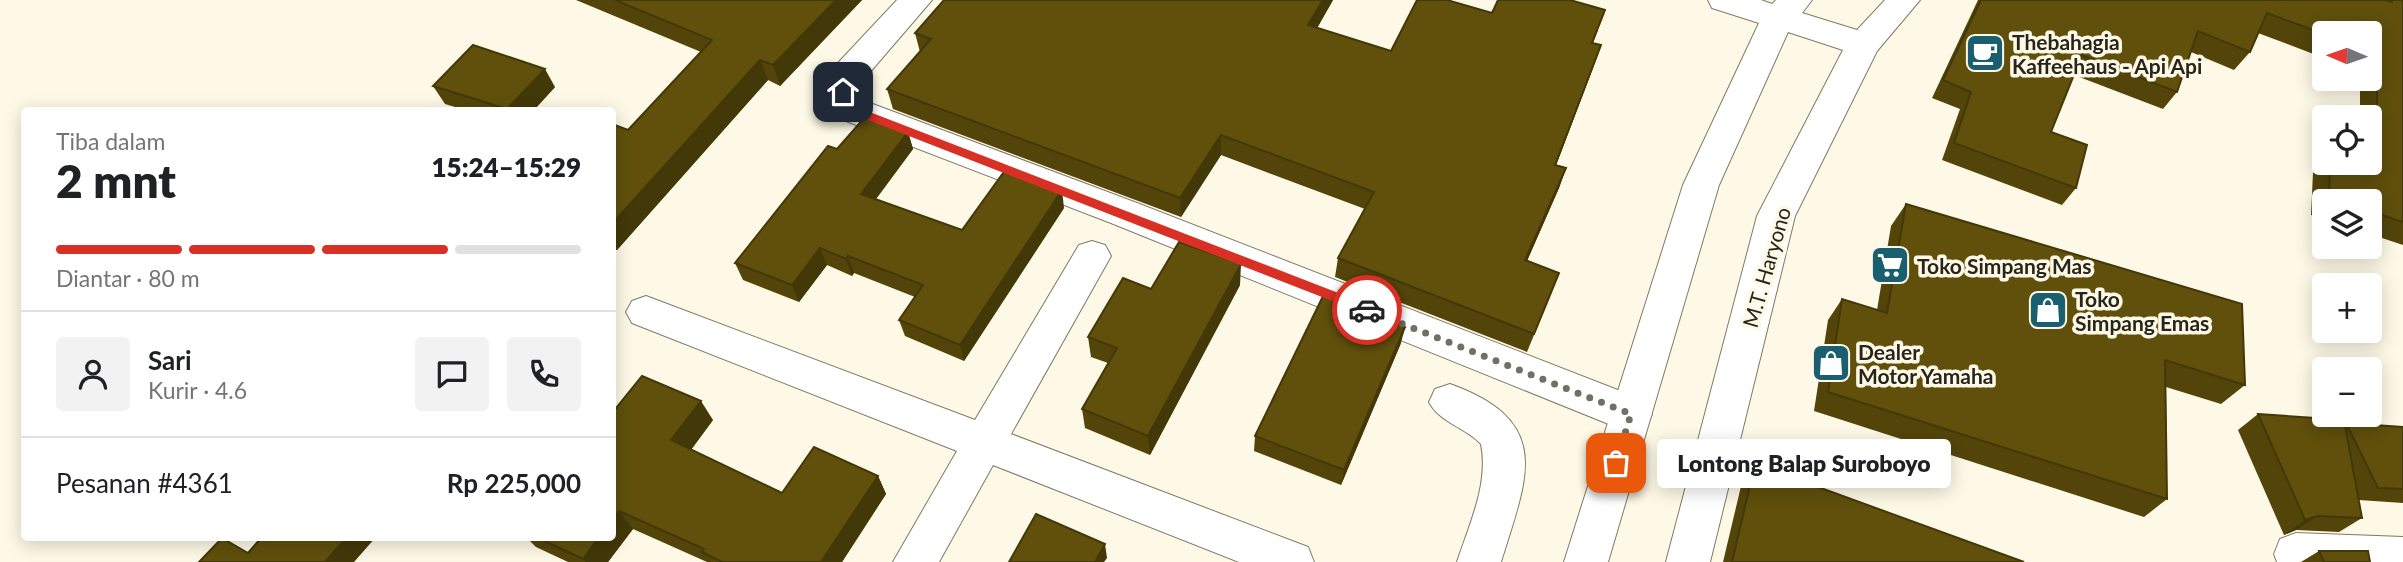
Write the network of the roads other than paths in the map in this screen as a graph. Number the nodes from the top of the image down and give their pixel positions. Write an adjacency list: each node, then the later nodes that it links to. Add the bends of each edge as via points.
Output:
1 (916, 0): 9 (street, via 849,73 843,92 858,112)
2 (1724, 0): 4 (street)
3 (1904, 0): 5 (street, M.T. Haryono)
4 (1787, 8): 5 (street); 9 (street, via 1701,185)
5 (1863, 44): 11 (street, M.T. Haryono, via 1776,216)
6 (1092, 256): 10 (street)
7 (646, 312): 10 (street)
8 (1450, 402): 17 (street, via 1495,430 1505,446 1506,467)
9 (1631, 414): 18 (street)
10 (986, 443): 15 (street); 16 (street)
11 (1716, 454): 12 (lane); 19 (street, M.T. Haryono)
12 (1792, 481)
13 (2296, 554): 14 (street)
14 (2403, 558)
15 (915, 562)
16 (1292, 562)
17 (1479, 562)
18 (1586, 562)
19 (1688, 562)

